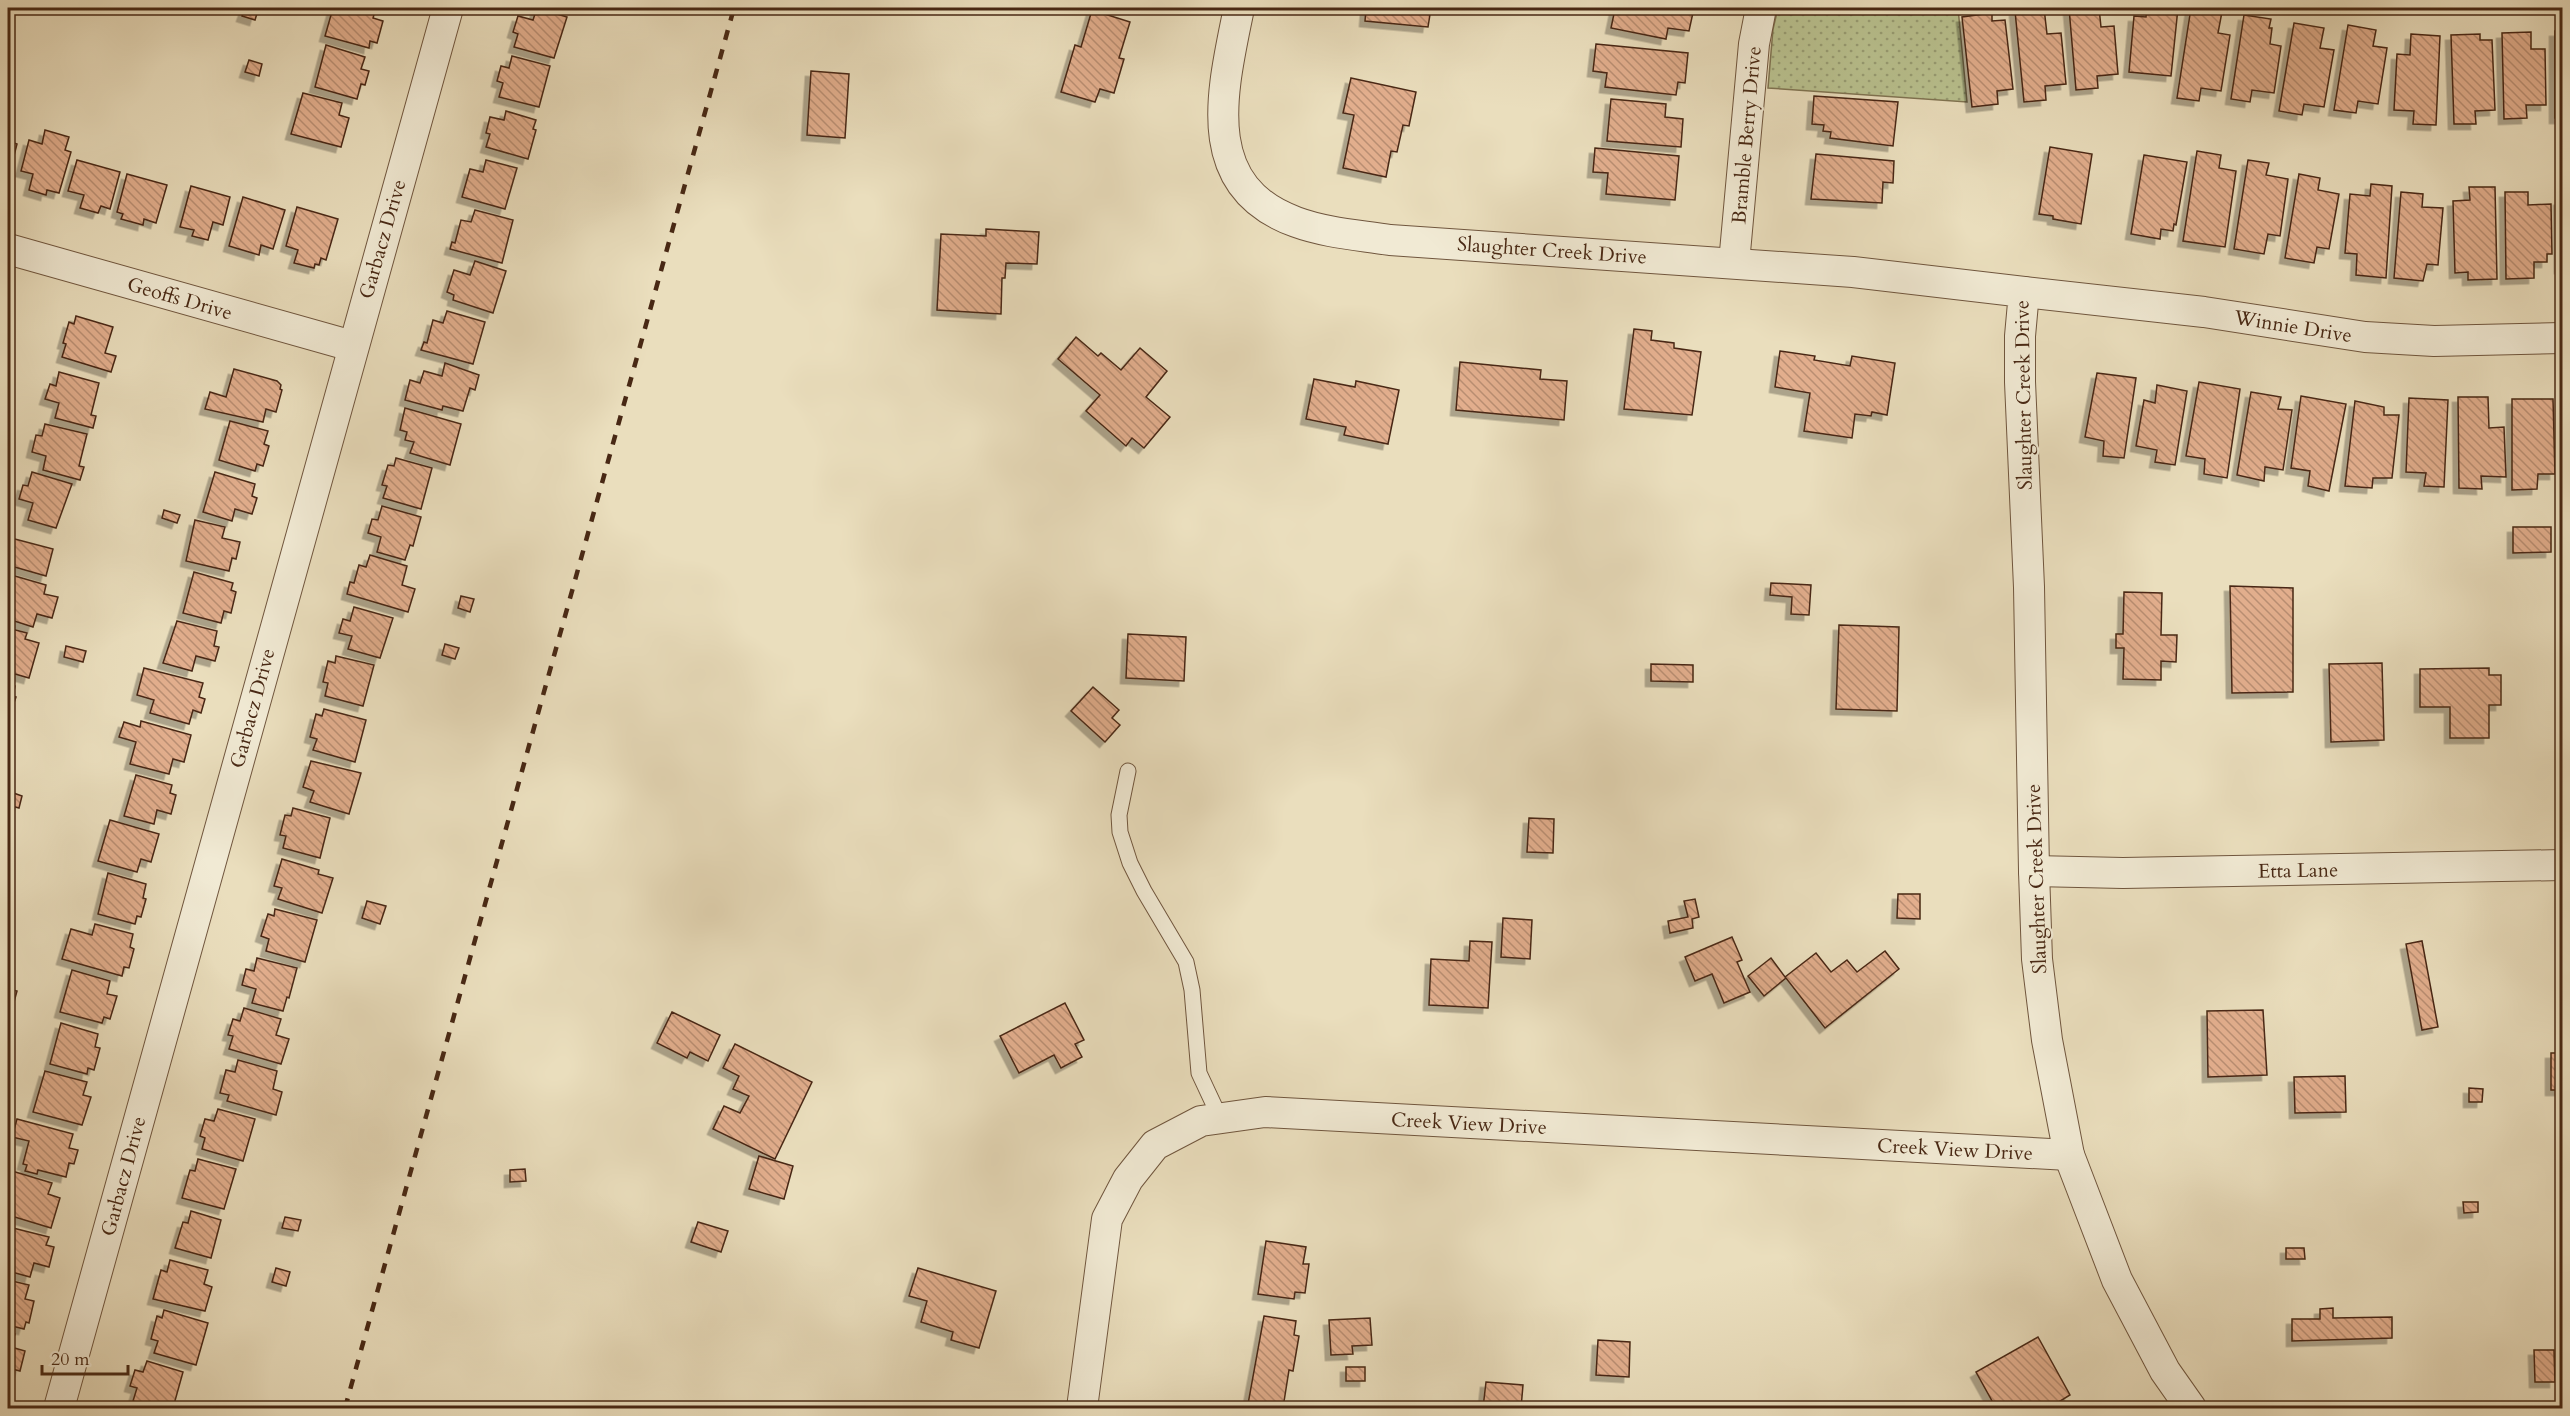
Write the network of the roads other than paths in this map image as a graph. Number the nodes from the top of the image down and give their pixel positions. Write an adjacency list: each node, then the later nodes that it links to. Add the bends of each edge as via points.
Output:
1 (448, 8): 8 (street, Garbacz Drive)
2 (1239, 8): 5 (street, Slaughter Creek Drive, via 1223,86 1225,140 1238,179 1266,208 1322,230 1390,240)
3 (1761, 8): 5 (street, Bramble Berry Drive, via 1754,44)
4 (9, 257): 8 (street, Geoffs Drive)
5 (1734, 262): 6 (street, Slaughter Creek Drive)
6 (2024, 292): 7 (street, Winnie Drive, via 2204,312 2365,337 2434,341); 11 (street, Slaughter Creek Drive, via 2020,382 2029,587)
7 (2562, 338)
8 (352, 346): 14 (street, Garbacz Drive)
9 (1128, 771): 12 (lane, via 1119,815 1120,832 1144,891 1186,962 1199,1073)
10 (2562, 865): 11 (street, Etta Lane, via 2123,873)
11 (2034, 871): 13 (street, Slaughter Creek Drive, via 2037,959 2047,1040)
12 (1220, 1118): 13 (street, Creek View Drive, via 1264,1112); 15 (street, Creek View Drive, via 1201,1121 1155,1145 1128,1179 1107,1219)
13 (2069, 1155): 16 (street, Slaughter Creek Drive, via 2117,1280 2165,1371)
14 (59, 1408)
15 (1082, 1408)
16 (2191, 1408)

